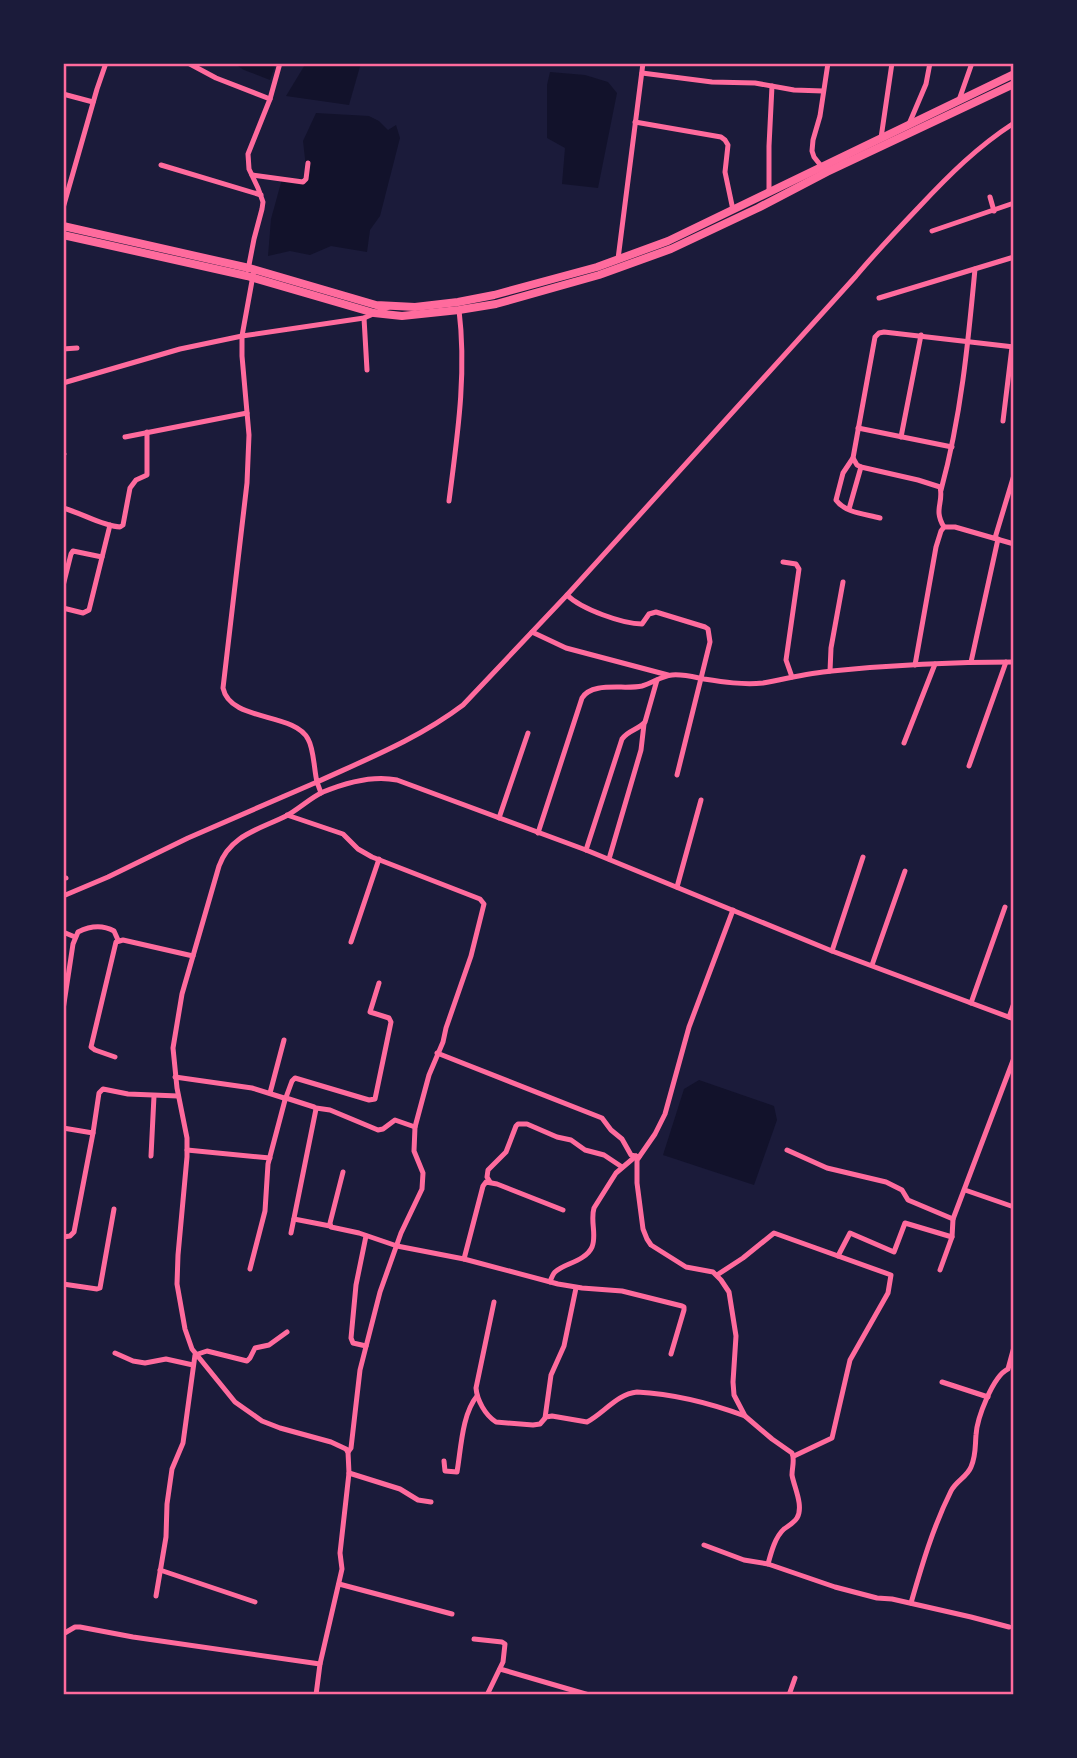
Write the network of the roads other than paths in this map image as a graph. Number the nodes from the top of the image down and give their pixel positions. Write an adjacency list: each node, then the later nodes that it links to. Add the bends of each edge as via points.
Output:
1 (106, 63): 17 (street)
2 (188, 63): 15 (street)
3 (280, 63): 15 (street)
4 (643, 63): 9 (street)
5 (828, 63): 13 (street)
6 (892, 63): 21 (street)
7 (930, 63): 19 (street)
8 (972, 63): 16 (street)
9 (642, 73): 12 (street); 18 (street)
10 (1014, 74): 16 (highway)
11 (1014, 84): 24 (highway)
12 (772, 86): 13 (street); 26 (street)
13 (823, 91): 24 (street, via 812,151)
14 (63, 94): 17 (street)
15 (270, 99): 25 (street, via 248,154)
16 (959, 100): 19 (highway)
17 (93, 102): 30 (street)
18 (635, 122): 31 (street, via 726,140); 38 (street)
19 (909, 124): 21 (highway)
20 (1014, 124): 79 (street, via 982,144 900,226)
21 (881, 138): 24 (highway)
22 (308, 163): 25 (street, via 303,182)
23 (161, 165): 27 (street)
24 (824, 169): 26 (highway); 38 (highway, via 705,234)
25 (252, 175): 27 (street)
26 (769, 192): 31 (highway)
27 (261, 195): 40 (street)
28 (990, 197): 32 (street)
29 (1014, 203): 32 (street)
30 (63, 208)
31 (733, 210): 38 (highway)
32 (994, 211): 34 (street)
33 (63, 226): 36 (highway)
34 (932, 231)
35 (63, 235): 36 (highway)
36 (165, 253): 40 (highway)
37 (1013, 260): 39 (street)
38 (617, 265): 42 (highway, via 494,295); 43 (highway, via 496,304)
39 (975, 269): 41 (street); 48 (street)
40 (251, 273): 42 (highway); 44 (highway); 47 (street)
41 (878, 298)
42 (389, 307): 44 (street)
43 (459, 310): 44 (highway, via 402,316); 65 (street, via 462,389)
44 (374, 313): 45 (street)
45 (364, 318): 47 (street); 52 (street)
46 (921, 335): 48 (street); 56 (street, via 884,332 876,337); 59 (street)
47 (242, 336): 53 (street); 54 (street)
48 (968, 341): 49 (street); 60 (street)
49 (1013, 347): 55 (street)
50 (76, 348): 51 (street)
51 (63, 349)
52 (367, 370)
53 (63, 383)
54 (247, 413): 57 (street); 97 (street, via 247,484 224,695 232,704 304,733)
55 (1003, 421)
56 (858, 428): 59 (street); 61 (street)
57 (147, 432): 58 (street); 69 (street, via 147,475 130,488 123,525)
58 (125, 437)
59 (901, 437): 60 (street)
60 (952, 447): 64 (street)
61 (853, 458): 62 (street); 67 (street, via 836,495 839,504)
62 (861, 467): 64 (street); 67 (street)
63 (1014, 475): 71 (street)
64 (941, 489): 70 (street, via 938,513)
65 (449, 501)
66 (63, 508): 69 (street)
67 (849, 509): 68 (street)
68 (880, 517)
69 (110, 525): 75 (street)
70 (944, 527): 71 (street); 86 (street, via 936,547)
71 (996, 539): 72 (street); 82 (street)
72 (1014, 544)
73 (63, 550): 74 (street)
74 (71, 553): 75 (street); 78 (street)
75 (102, 557): 80 (street, via 87,612)
76 (782, 562): 89 (street, via 799,569 786,660)
77 (843, 582): 87 (street)
78 (63, 586)
79 (566, 595): 81 (street); 90 (street, via 586,608 631,623 642,624 656,612 705,627 710,638)
80 (63, 608)
81 (532, 632): 88 (street, via 566,648); 97 (street, via 445,719)
82 (971, 662): 83 (street); 85 (street)
83 (1006, 662): 84 (street); 95 (street)
84 (1014, 662)
85 (935, 664): 86 (street); 94 (street)
86 (915, 665): 87 (street)
87 (830, 671): 89 (street)
88 (670, 675): 90 (street); 91 (street)
89 (792, 677): 90 (street, via 747,684)
90 (701, 678): 96 (street)
91 (657, 680): 92 (street); 102 (street, via 634,688 598,688 584,694)
92 (645, 722): 103 (street, via 622,739); 106 (street)
93 (528, 733): 101 (street)
94 (904, 743)
95 (969, 766)
96 (677, 775)
97 (317, 782): 98 (street); 109 (street)
98 (321, 793): 100 (street); 101 (street, via 361,780 389,778)
99 (701, 800): 108 (street)
100 (287, 815): 105 (street, via 343,834 358,849); 117 (street, via 239,839 226,851)
101 (499, 818): 102 (street)
102 (538, 833): 103 (street)
103 (586, 850): 106 (street)
104 (863, 857): 116 (street)
105 (379, 859): 115 (street); 125 (street, via 484,904)
106 (609, 859): 108 (street)
107 (905, 871): 118 (street)
108 (677, 887): 111 (street)
109 (63, 896)
110 (1006, 907): 120 (street)
111 (733, 910): 116 (street); 139 (street, via 689,1027 665,1114)
112 (63, 932): 113 (street)
113 (75, 937): 114 (street, via 83,930 104,927 114,931); 122 (street)
114 (118, 940): 117 (street); 126 (street, via 91,1047)
115 (351, 942)
116 (832, 951): 118 (street)
117 (193, 956): 128 (street, via 175,1027)
118 (872, 965): 120 (street)
119 (379, 983): 132 (street, via 370,1011 391,1022 375,1098 297,1078)
120 (971, 1003): 123 (street)
121 (1014, 1003): 123 (street)
122 (63, 1010)
123 (1012, 1018)
124 (284, 1040): 129 (street)
125 (438, 1054): 134 (street); 139 (street, via 603,1118 630,1154)
126 (115, 1057)
127 (1014, 1058): 145 (street)
128 (175, 1077): 129 (street); 131 (street)
129 (270, 1093): 132 (street)
130 (154, 1096): 131 (street); 136 (street, via 100,1090); 140 (street)
131 (178, 1096): 137 (street)
132 (285, 1099): 133 (street); 141 (street)
133 (316, 1108): 134 (street, via 378,1130 396,1120); 149 (street)
134 (415, 1127): 156 (street, via 414,1151 423,1173 422,1189)
135 (63, 1128): 136 (street)
136 (93, 1133): 154 (street, via 74,1232)
137 (187, 1150): 141 (street); 171 (street, via 177,1284)
138 (787, 1150): 150 (street, via 827,1168 895,1186 908,1200)
139 (637, 1156): 142 (street); 161 (street, via 643,1229 651,1245 686,1267)
140 (151, 1157)
141 (270, 1158): 159 (street, via 265,1211)
142 (622, 1167): 144 (street, via 574,1142 519,1124 506,1152 488,1170); 162 (street, via 592,1213 590,1251 556,1271)
143 (343, 1172): 151 (street)
144 (489, 1182): 148 (street); 158 (street, via 483,1186)
145 (965, 1190): 146 (street); 150 (street)
146 (1014, 1207)
147 (114, 1209): 163 (street, via 100,1288)
148 (563, 1210)
149 (294, 1219): 151 (street); 152 (street)
150 (953, 1219): 155 (street)
151 (330, 1226): 153 (street)
152 (291, 1233)
153 (366, 1236): 156 (street); 167 (street, via 351,1338)
154 (63, 1237)
155 (952, 1237): 157 (street, via 905,1223 894,1252 850,1233); 160 (street)
156 (397, 1245): 158 (street); 167 (street)
157 (838, 1256): 161 (street, via 774,1233); 179 (street, via 891,1275 888,1293 850,1360 832,1438)
158 (464, 1259): 162 (street)
159 (250, 1269)
160 (940, 1270)
161 (717, 1275): 176 (street, via 731,1300 736,1336 733,1389)
162 (550, 1282): 164 (street)
163 (63, 1284)
164 (576, 1288): 170 (street, via 622,1291 684,1307); 177 (street, via 564,1346 551,1375)
165 (494, 1302): 174 (street)
166 (286, 1332): 171 (street, via 269,1345 255,1348 247,1361 207,1352)
167 (366, 1346): 178 (street)
168 (1014, 1348): 175 (street, via 1008,1369)
169 (115, 1353): 172 (street, via 145,1363 166,1359)
170 (671, 1354)
171 (195, 1355): 172 (street); 178 (street, via 253,1416)
172 (193, 1365): 185 (street, via 183,1443 172,1469)
173 (942, 1382): 175 (street)
174 (477, 1396): 177 (street, via 496,1422 533,1425); 180 (street, via 468,1414 457,1472 445,1471)
175 (988, 1397): 189 (street, via 977,1428 972,1466 945,1504)
176 (745, 1416): 177 (street, via 677,1396 637,1392 620,1398 589,1422); 179 (street)
177 (545, 1418)
178 (348, 1452): 181 (street)
179 (793, 1456): 184 (street, via 799,1513 781,1532)
180 (444, 1461)
181 (349, 1473): 182 (street); 186 (street)
182 (431, 1502)
183 (704, 1545): 184 (street)
184 (768, 1564): 189 (street, via 835,1587)
185 (160, 1570): 187 (street); 188 (street)
186 (339, 1584): 190 (street); 194 (street)
187 (156, 1596)
188 (256, 1602)
189 (911, 1604): 191 (street)
190 (452, 1614)
191 (1009, 1627)
192 (63, 1634): 194 (street, via 77,1627)
193 (474, 1639): 195 (street, via 505,1643)
194 (320, 1664): 197 (street)
195 (500, 1669): 198 (street); 199 (street)
196 (795, 1678): 200 (street)
197 (316, 1695)
198 (487, 1695)
199 (589, 1695)
200 (789, 1695)

